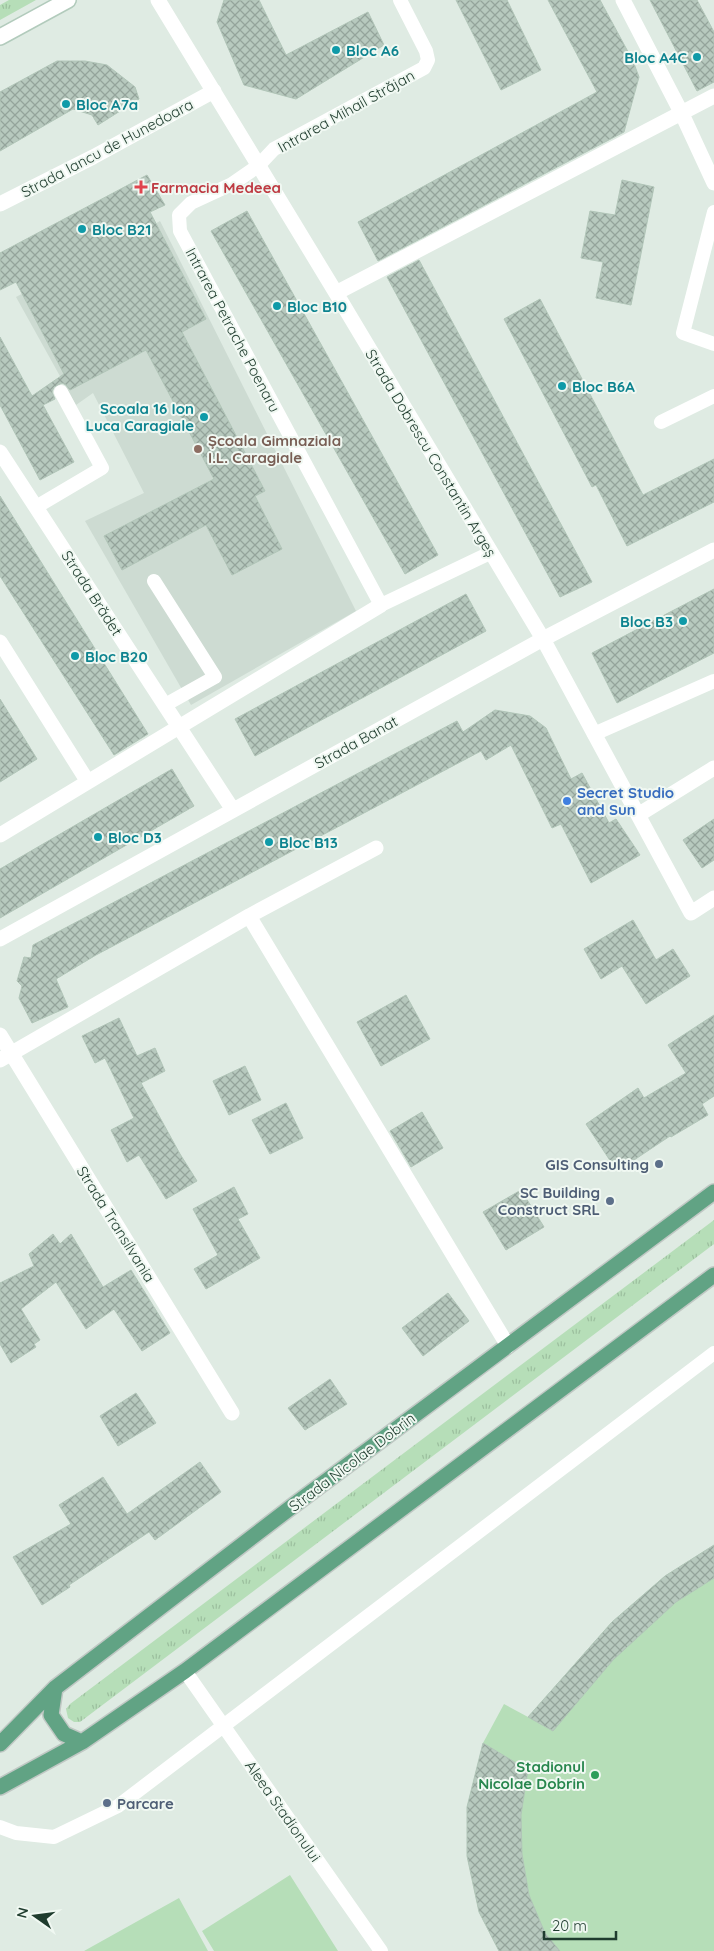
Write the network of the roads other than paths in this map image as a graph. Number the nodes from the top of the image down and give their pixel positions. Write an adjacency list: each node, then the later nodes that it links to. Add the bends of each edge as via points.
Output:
1 (68, 0): 5 (street)
2 (158, 0): 6 (street, Strada Dobrescu Constantin Argeș)
3 (400, 0): 9 (lane, Intrarea Mihail Străjan, via 426,51 428,60 424,68 274,149)
4 (623, 0): 8 (street)
5 (0, 37)
6 (214, 91): 9 (street, Strada Dobrescu Constantin Argeș); 11 (street, Strada Iancu de Hunedoara)
7 (714, 96): 8 (street)
8 (682, 114): 10 (street); 13 (street)
9 (258, 166): 13 (street, Strada Dobrescu Constantin Argeș); 23 (lane, Intrarea Petrache Poenaru, via 232,184 191,203 179,215 180,231)
10 (714, 183)
11 (0, 204)
12 (714, 212): 14 (lane, via 683,333)
13 (336, 293): 21 (street, Strada Dobrescu Constantin Argeș)
14 (714, 344)
15 (61, 392): 19 (lane, via 102,468)
16 (714, 396): 17 (lane)
17 (661, 422)
18 (0, 452): 19 (street, Strada Brădet)
19 (36, 507): 27 (street, Strada Brădet)
20 (714, 550): 24 (street, Strada Banat)
21 (490, 553): 23 (lane); 24 (street, Strada Dobrescu Constantin Argeș)
22 (154, 582): 27 (lane, via 214,677)
23 (382, 605): 28 (street)
24 (543, 639): 29 (street, Strada Dobrescu Constantin Argeș); 32 (street, Strada Banat)
25 (0, 642): 31 (street)
26 (714, 681): 29 (lane)
27 (165, 705): 28 (street, Strada Brădet)
28 (179, 727): 31 (street); 32 (street, Strada Brădet)
29 (594, 734): 33 (street, Strada Dobrescu Constantin Argeș)
30 (714, 768): 33 (street)
31 (88, 782): 34 (street)
32 (233, 810): 38 (street, Strada Banat)
33 (638, 815): 36 (street, Strada Dobrescu Constantin Argeș, via 690,913)
34 (0, 835)
35 (376, 848): 37 (street)
36 (714, 898)
37 (249, 916): 40 (street); 43 (street)
38 (0, 939)
39 (0, 1035): 40 (street, Strada Transilvania)
40 (6, 1056): 45 (street, Strada Transilvania)
41 (714, 1192): 43 (main road, Strada Nicolae Dobrin)
42 (714, 1275): 46 (main road)
43 (508, 1346): 47 (main road, Strada Nicolae Dobrin)
44 (714, 1353): 48 (lane)
45 (232, 1413)
46 (184, 1670): 48 (lane, Aleea Stadionului); 49 (main road)
47 (55, 1688): 49 (main road, via 51,1715 64,1734); 50 (main road, Strada Nicolae Dobrin)
48 (223, 1726): 52 (lane, via 118,1806 54,1837 16,1833); 53 (lane, Aleea Stadionului)
49 (82, 1742): 51 (main road)
50 (0, 1744)
51 (0, 1787)
52 (0, 1827)
53 (381, 1951)

